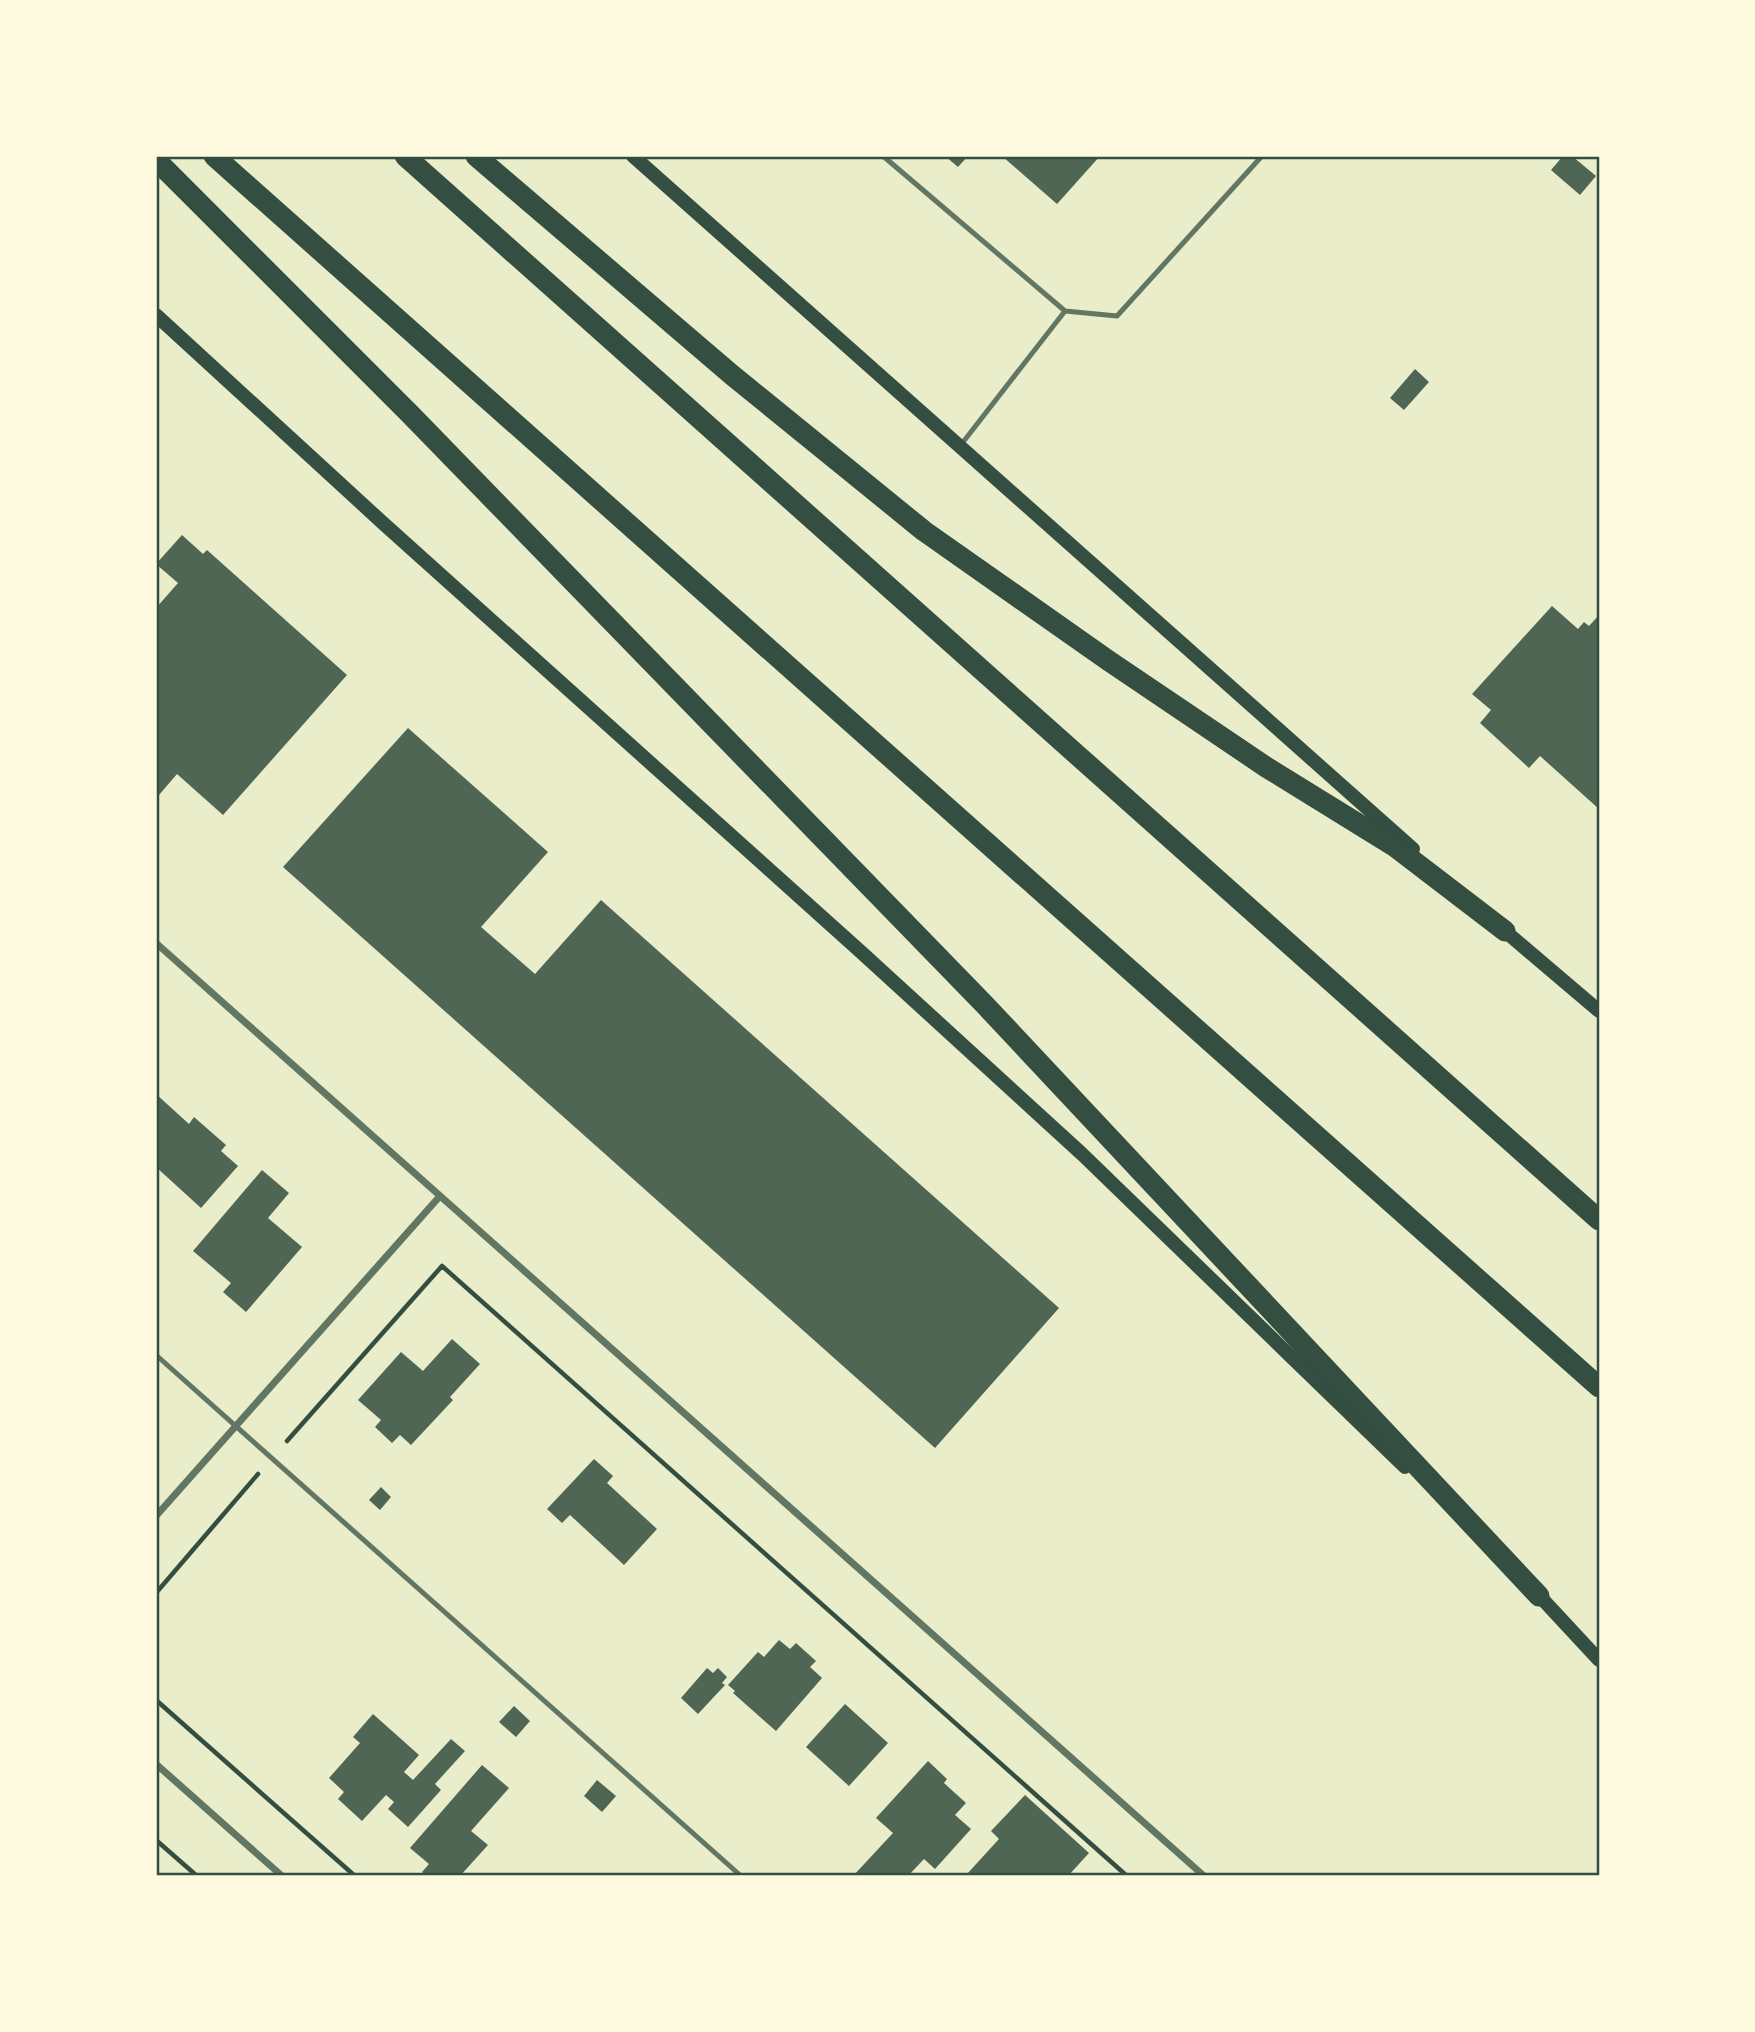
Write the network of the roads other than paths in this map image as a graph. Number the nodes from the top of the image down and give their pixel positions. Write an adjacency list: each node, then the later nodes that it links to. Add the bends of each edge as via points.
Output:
1 (214, 156): 17 (highway)
2 (405, 156): 15 (highway)
3 (476, 156): 11 (highway, via 732,375 924,531 1266,767 1394,846)
4 (633, 156): 10 (main road)
5 (883, 156): 8 (lane)
6 (1262, 156): 8 (lane, via 1117,316)
7 (156, 160): 20 (highway, via 985,1005)
8 (1065, 311): 10 (lane)
9 (156, 315): 20 (main road, via 1082,1154)
10 (960, 446): 11 (main road)
11 (1504, 931): 13 (main road)
12 (156, 943): 14 (street)
13 (1599, 1011)
14 (440, 1196): 18 (street); 25 (street)
15 (1599, 1220)
16 (156, 1355): 18 (lane)
17 (1599, 1387)
18 (236, 1426): 19 (street); 24 (lane)
19 (156, 1516)
20 (1539, 1596): 21 (main road)
21 (1599, 1661)
22 (156, 1764): 23 (street)
23 (282, 1876)
24 (741, 1876)
25 (1204, 1876)

